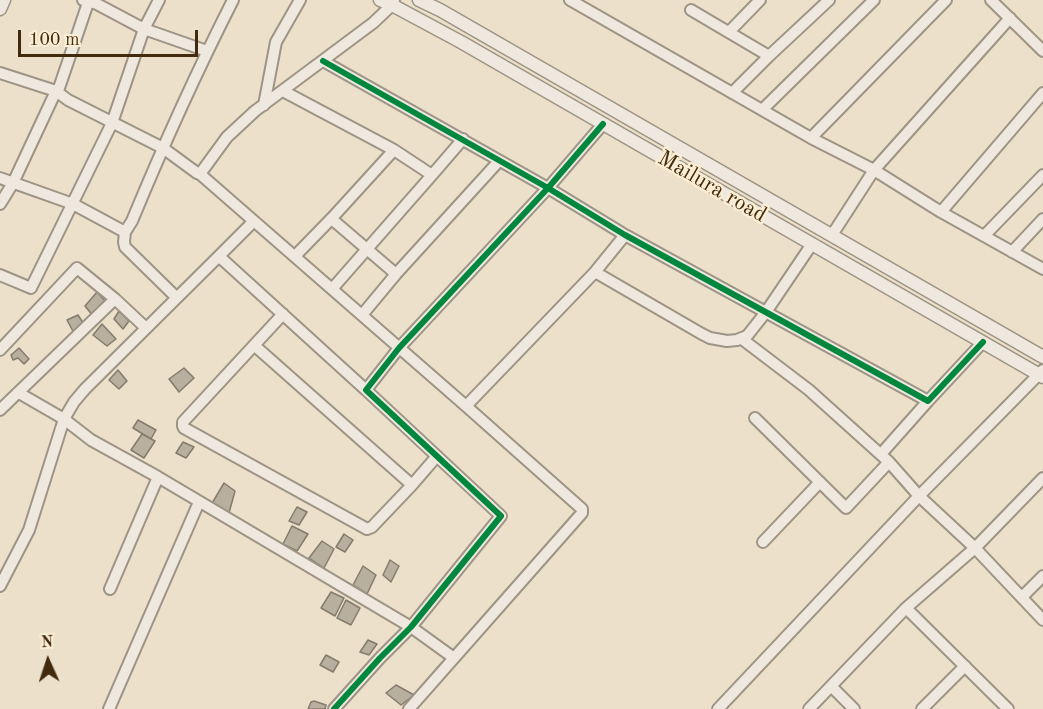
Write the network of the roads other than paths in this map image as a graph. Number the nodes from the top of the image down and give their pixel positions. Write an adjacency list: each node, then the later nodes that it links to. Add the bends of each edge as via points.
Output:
1 (4, 0): 15 (street)
2 (159, 0): 18 (street)
3 (233, 0): 20 (street)
4 (300, 0): 29 (street, via 276,42)
5 (380, 0): 14 (street, Mailura road)
6 (420, 0): 53 (street, Mailura road)
7 (570, 0): 27 (street)
8 (760, 0): 19 (street)
9 (829, 0): 22 (street)
10 (874, 0): 30 (street)
11 (946, 0): 33 (street)
12 (991, 0): 17 (street)
13 (87, 1): 18 (street); 25 (street)
14 (393, 2): 23 (street, via 373,23); 32 (street, Mailura road)
15 (0, 9)
16 (692, 10): 19 (street)
17 (1010, 18): 21 (street); 38 (street)
18 (144, 29): 20 (street); 31 (street)
19 (729, 32): 22 (street)
20 (207, 51): 35 (street)
21 (1043, 51)
22 (769, 56): 27 (street)
23 (323, 61): 26 (street); 34 (street)
24 (0, 73): 25 (street)
25 (56, 91): 31 (street); 43 (street)
26 (283, 91): 29 (street); 36 (street)
27 (732, 93): 30 (street)
28 (1043, 93): 47 (street)
29 (264, 105): 39 (street, via 227,137)
30 (762, 110): 33 (street)
31 (112, 123): 35 (street); 46 (street)
32 (603, 124): 44 (street); 55 (street, Mailura road)
33 (811, 138): 38 (street)
34 (463, 139): 37 (street); 40 (street)
35 (163, 148): 39 (street); 51 (street)
36 (394, 150): 40 (street); 48 (street)
37 (499, 161): 44 (street); 63 (street)
38 (874, 170): 47 (street); 53 (street)
39 (200, 174): 50 (street)
40 (432, 175): 56 (street)
41 (1043, 175): 54 (street)
42 (0, 178): 43 (street)
43 (13, 183): 45 (street); 46 (street)
44 (548, 188): 52 (street); 74 (street)
45 (0, 204)
46 (72, 204): 51 (street); 62 (street, via 31,288)
47 (941, 212): 54 (street)
48 (332, 218): 56 (street); 58 (street)
49 (1043, 219): 57 (street)
50 (254, 221): 58 (street); 59 (street)
51 (125, 232): 65 (street, via 125,247)
52 (625, 234): 61 (street); 67 (street)
53 (832, 236): 76 (street, Mailura road)
54 (984, 236): 57 (street)
55 (812, 244): 67 (street); 72 (street, Mailura road)
56 (366, 249): 63 (street); 64 (street)
57 (1012, 252): 60 (street)
58 (295, 256): 64 (street)
59 (217, 258): 65 (street); 68 (street)
60 (1043, 269)
61 (595, 272): 71 (street, via 702,334 718,340); 81 (street)
62 (0, 274)
63 (396, 274): 69 (street)
64 (332, 289): 69 (street)
65 (176, 297): 70 (street)
66 (115, 299): 70 (street); 75 (street, via 77,268); 79 (street)
67 (766, 312): 71 (street); 80 (street)
68 (283, 314): 73 (street); 78 (street)
69 (362, 315): 74 (street)
70 (146, 328): 84 (street, via 85,389)
71 (742, 339): 86 (street, via 809,390)
72 (983, 342): 77 (street, Mailura road); 80 (street)
73 (255, 346): 90 (street); 90 (street, via 183,423 184,428 367,529)
74 (399, 348): 78 (street); 81 (street)
75 (0, 350)
76 (1043, 357)
77 (1042, 374): 91 (street)
78 (366, 390): 85 (street)
79 (19, 393): 82 (street); 84 (street)
80 (928, 401): 86 (street)
81 (466, 406): 102 (street, via 582,511)
82 (0, 410)
83 (755, 418): 89 (street)
84 (64, 419): 87 (street, via 91,440); 96 (street, via 28,530)
85 (437, 456): 90 (street); 101 (street, via 501,516)
86 (885, 458): 89 (street, via 846,508); 91 (street)
87 (158, 477): 92 (street); 97 (street)
88 (1043, 478): 94 (street)
89 (820, 482): 93 (street)
90 (412, 485)
91 (919, 496): 94 (street); 108 (street)
92 (199, 502): 101 (street); 105 (street)
93 (763, 542)
94 (975, 548): 98 (street); 99 (street)
95 (1043, 576): 98 (street)
96 (0, 586)
97 (110, 589)
98 (1022, 597): 100 (street)
99 (906, 608): 103 (street); 104 (street)
100 (1043, 620)
101 (411, 627): 102 (street); 106 (street)
102 (454, 658): 107 (street)
103 (965, 666): 111 (street); 112 (street)
104 (831, 686): 109 (street); 110 (street)
105 (109, 709)
106 (334, 709)
107 (409, 709)
108 (718, 709)
109 (809, 709)
110 (854, 709)
111 (922, 709)
112 (1008, 709)

